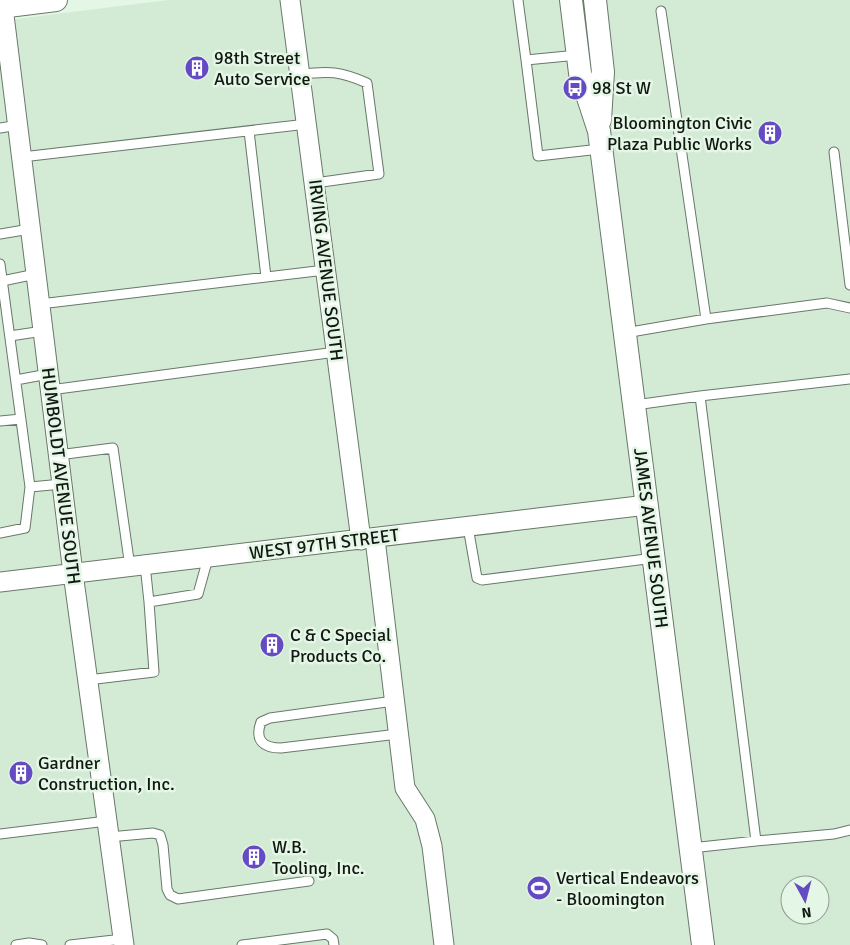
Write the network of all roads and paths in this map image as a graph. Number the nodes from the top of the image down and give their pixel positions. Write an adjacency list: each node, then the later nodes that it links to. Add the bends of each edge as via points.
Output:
1 (56, 0): 7 (street)
2 (290, 0): 13 (street, IRVING AVENUE SOUTH)
3 (518, 0): 11 (lane)
4 (571, 0): 10 (street, JAMES AVENUE SOUTH)
5 (595, 0): 9 (street, JAMES AVENUE SOUTH)
6 (605, 0): 9 (street)
7 (2, 7): 12 (street, HUMBOLDT AVENUE SOUTH)
8 (661, 11): 31 (lane)
9 (601, 47): 17 (street, JAMES AVENUE SOUTH)
10 (578, 55): 11 (lane); 17 (street, JAMES AVENUE SOUTH, via 580,73)
11 (526, 60): 17 (lane, via 538,156)
12 (5, 69): 15 (street, HUMBOLDT AVENUE SOUTH)
13 (300, 74): 14 (street, IRVING AVENUE SOUTH); 20 (lane, via 330,71 367,83 379,174)
14 (307, 124): 16 (lane); 20 (street, IRVING AVENUE SOUTH)
15 (9, 126): 19 (street, HUMBOLDT AVENUE SOUTH)
16 (249, 131): 19 (lane); 26 (lane)
17 (600, 140): 33 (street, JAMES AVENUE SOUTH)
18 (834, 152): 28 (lane)
19 (22, 157): 21 (street, HUMBOLDT AVENUE SOUTH)
20 (314, 183): 24 (street, IRVING AVENUE SOUTH)
21 (30, 229): 22 (lane); 25 (street, HUMBOLDT AVENUE SOUTH)
22 (0, 234)
23 (0, 264): 27 (lane)
24 (326, 270): 26 (lane); 35 (street, IRVING AVENUE SOUTH)
25 (36, 274): 27 (lane); 29 (street, HUMBOLDT AVENUE SOUTH)
26 (266, 277): 29 (lane)
27 (2, 281): 34 (lane)
28 (850, 285)
29 (40, 304): 32 (street, HUMBOLDT AVENUE SOUTH)
30 (850, 308): 31 (lane, via 827,303)
31 (706, 319): 33 (lane)
32 (43, 331): 34 (lane); 38 (street, HUMBOLDT AVENUE SOUTH)
33 (625, 333): 40 (street, JAMES AVENUE SOUTH)
34 (10, 336): 37 (lane)
35 (336, 352): 38 (lane); 49 (street, IRVING AVENUE SOUTH)
36 (850, 379): 39 (lane)
37 (16, 380): 38 (lane); 41 (lane)
38 (49, 382): 43 (street, HUMBOLDT AVENUE SOUTH)
39 (700, 396): 40 (lane); 62 (lane)
40 (634, 405): 46 (street, JAMES AVENUE SOUTH)
41 (21, 419): 42 (lane); 45 (lane)
42 (0, 421)
43 (58, 455): 44 (street, HUMBOLDT AVENUE SOUTH); 52 (lane, via 113,448)
44 (62, 484): 45 (lane); 53 (street, HUMBOLDT AVENUE SOUTH)
45 (30, 487): 48 (lane, via 25,528)
46 (647, 505): 47 (street, WEST 97TH STREET); 51 (street, JAMES AVENUE SOUTH)
47 (468, 527): 49 (street, WEST 97TH STREET); 51 (lane, via 477,578 482,580)
48 (0, 533)
49 (368, 539): 50 (street, WEST 97TH STREET); 57 (street, IRVING AVENUE SOUTH)
50 (208, 558): 52 (street, WEST 97TH STREET); 55 (lane, via 198,594)
51 (654, 558): 63 (street, JAMES AVENUE SOUTH)
52 (138, 566): 53 (street, WEST 97TH STREET); 55 (lane)
53 (73, 573): 54 (street, WEST 97TH STREET); 56 (street, HUMBOLDT AVENUE SOUTH)
54 (0, 582)
55 (149, 602): 56 (lane, via 154,672)
56 (88, 680): 59 (street, HUMBOLDT AVENUE SOUTH)
57 (394, 701): 58 (street, IRVING AVENUE SOUTH); 58 (lane, via 270,718 261,722 258,729 259,737 271,748)
58 (398, 734): 71 (street, IRVING AVENUE SOUTH, via 405,788 424,819 432,846)
59 (108, 829): 61 (lane); 64 (lane, via 160,835 167,889 178,899); 65 (street, HUMBOLDT AVENUE SOUTH)
60 (850, 830): 62 (lane)
61 (0, 834)
62 (756, 841): 63 (lane)
63 (691, 848): 72 (street, JAMES AVENUE SOUTH)
64 (309, 882)
65 (124, 942): 68 (lane)
66 (16, 945): 67 (lane)
67 (42, 945)
68 (70, 945)
69 (242, 945): 70 (lane, via 326,934 333,939)
70 (334, 945)
71 (444, 945)
72 (703, 945)

